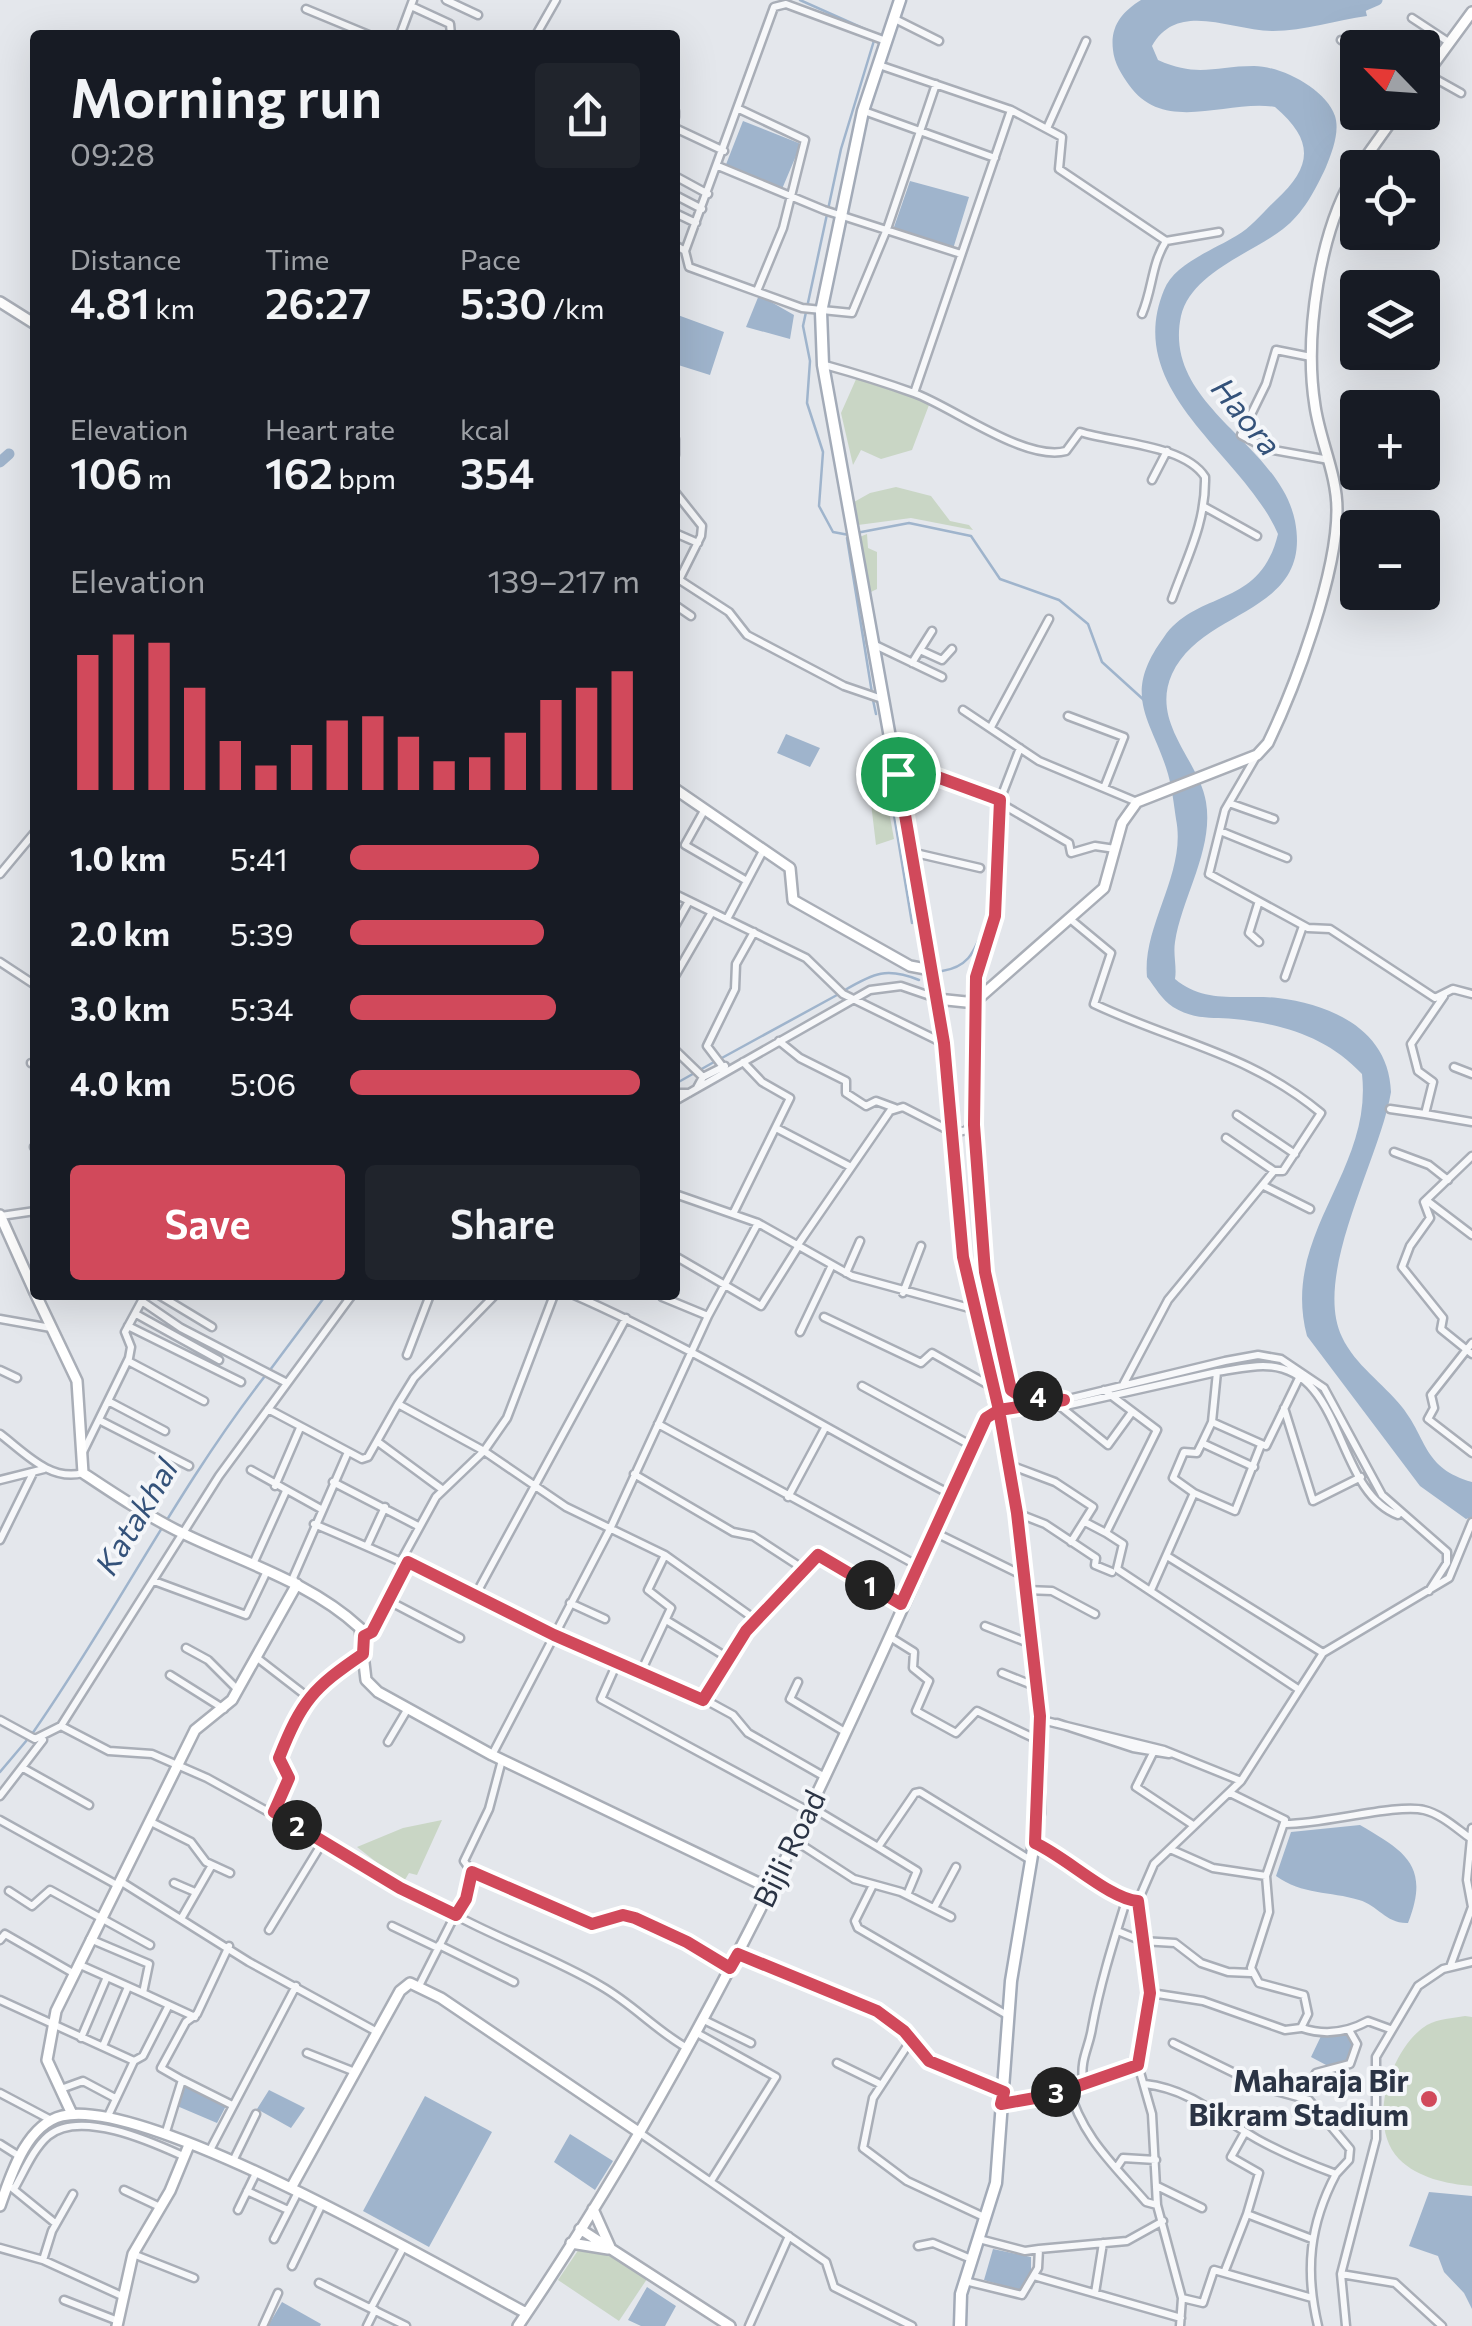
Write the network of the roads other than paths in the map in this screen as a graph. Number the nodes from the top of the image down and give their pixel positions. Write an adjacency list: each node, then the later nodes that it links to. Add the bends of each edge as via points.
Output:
1 (446, 0): 8 (street)
2 (556, 0): 14 (street)
3 (900, 0): 10 (main road)
4 (776, 2): 15 (street); 24 (street)
5 (412, 3): 12 (street); 13 (street)
6 (306, 9): 11 (street)
7 (1472, 12): 18 (street)
8 (478, 15)
9 (1412, 18): 18 (street)
10 (894, 19): 15 (main road); 16 (street)
11 (358, 30)
12 (402, 30)
13 (451, 30)
14 (539, 30)
15 (880, 38): 20 (main road)
16 (939, 40)
17 (1086, 41): 27 (street)
18 (1450, 44): 19 (street)
19 (1440, 55)
20 (878, 64): 22 (street); 25 (main road)
21 (1440, 81): 23 (street)
22 (936, 84): 26 (street); 29 (street)
23 (1461, 93)
24 (739, 110): 30 (street); 35 (street, via 805,140)
25 (862, 110): 29 (street); 40 (main road)
26 (1012, 110): 27 (street); 31 (street)
27 (1048, 126): 44 (street, via 1062,137 1059,169)
28 (680, 130): 30 (street)
29 (921, 130): 31 (street); 42 (street)
30 (724, 151): 32 (street)
31 (996, 158): 47 (street)
32 (718, 166): 34 (street); 35 (street)
33 (680, 179): 34 (street)
34 (708, 194): 38 (street)
35 (790, 196): 40 (street); 48 (street)
36 (680, 198): 38 (street)
37 (1340, 204): 53 (street, via 1323,265)
38 (702, 209): 41 (street)
39 (680, 215): 41 (street)
40 (838, 215): 42 (street); 50 (main road)
41 (696, 223): 46 (street)
42 (887, 229): 47 (street); 50 (street, via 854,310)
43 (1219, 232): 44 (street)
44 (1166, 242): 51 (street, via 1152,266)
45 (680, 248): 46 (street)
46 (684, 250): 48 (street, via 689,267)
47 (961, 254): 55 (street)
48 (757, 291): 50 (street)
49 (0, 302): 52 (street)
50 (816, 311): 54 (main road)
51 (1142, 314)
52 (30, 321)
53 (1311, 356): 57 (street); 57 (street, via 1276,350 1241,435 1268,449)
54 (823, 365): 55 (street); 71 (main road)
55 (914, 392): 56 (street, via 986,431 1052,452 1066,450 1080,432)
56 (1166, 450): 58 (street); 60 (street, via 1203,473)
57 (1329, 460): 81 (street, via 1337,508 1332,549 1286,703)
58 (1152, 480)
59 (680, 498): 63 (street, via 702,526)
60 (1203, 506): 62 (street); 66 (street, via 1193,554)
61 (680, 535): 63 (street)
62 (1257, 536)
63 (698, 543): 64 (street)
64 (680, 573)
65 (680, 580): 76 (street, via 729,612 748,635)
66 (1172, 599)
67 (680, 608): 68 (street)
68 (691, 616)
69 (1049, 619): 79 (street)
70 (932, 631): 73 (street)
71 (872, 644): 74 (street); 76 (main road)
72 (952, 649): 73 (street, via 942,660)
73 (920, 650): 74 (street)
74 (912, 663): 75 (street)
75 (942, 677)
76 (883, 699): 83 (main road)
77 (964, 710): 79 (street)
78 (1068, 716): 85 (street, via 1124,737)
79 (991, 727): 80 (street)
80 (1020, 748): 85 (street); 87 (street)
81 (1257, 755): 82 (street); 84 (street)
82 (1222, 769): 84 (street); 88 (street)
83 (898, 774): 87 (street, via 929,774); 98 (main road)
84 (1240, 784): 89 (street)
85 (1104, 788): 88 (street)
86 (680, 792): 90 (street)
87 (1000, 802): 96 (street, via 1069,843 1072,853); 121 (street, via 995,916 978,962)
88 (1137, 802): 96 (street)
89 (1229, 803): 91 (street); 92 (street)
90 (706, 808): 94 (street); 97 (street)
91 (1274, 819)
92 (1220, 831): 99 (street); 105 (street, via 1209,874)
93 (680, 842): 94 (street)
94 (686, 845): 102 (street)
95 (30, 846): 101 (street)
96 (1114, 849): 108 (street, via 1108,883)
97 (763, 851): 102 (street); 115 (street, via 792,871 793,900 910,966)
98 (911, 852): 100 (street); 115 (main road)
99 (1287, 858)
100 (980, 868)
101 (0, 874)
102 (748, 881): 109 (street)
103 (680, 896): 104 (street)
104 (689, 901): 106 (street); 107 (street)
105 (1258, 904): 110 (street); 112 (street, via 1249,936)
106 (712, 912): 109 (street); 114 (street)
107 (680, 917)
108 (1069, 918): 121 (street); 144 (street, via 1112,952 1094,1004 1164,1036 1244,1061 1321,1113)
109 (727, 919): 111 (street)
110 (1303, 926): 116 (street); 119 (street, via 1330,930 1435,998)
111 (754, 932): 120 (street, via 806,958); 127 (street, via 707,1046)
112 (1258, 942)
113 (0, 962): 117 (street)
114 (680, 967)
115 (930, 970): 122 (main road)
116 (1285, 977)
117 (30, 982)
118 (1472, 994): 119 (street, via 1453,989)
119 (1444, 996): 136 (street, via 1411,1044 1418,1071 1434,1082)
120 (854, 998): 122 (street, via 890,985); 123 (street); 124 (street)
121 (978, 998): 122 (street); 138 (street)
122 (938, 999): 124 (main road)
123 (779, 1042): 126 (street); 134 (street, via 846,1081 846,1092 866,1106)
124 (944, 1043): 141 (main road)
125 (680, 1054): 130 (street)
126 (740, 1064): 127 (street); 130 (street); 140 (street, via 790,1098)
127 (723, 1067): 130 (street)
128 (1454, 1067): 129 (street)
129 (1472, 1074)
130 (704, 1075): 131 (street)
131 (693, 1091): 132 (street); 133 (street)
132 (680, 1093)
133 (680, 1099)
134 (896, 1108): 141 (street); 146 (street)
135 (1390, 1109): 136 (street)
136 (1425, 1114): 139 (street)
137 (1237, 1115): 144 (street)
138 (974, 1119): 141 (street); 205 (street, via 983,1260 1008,1382 1017,1394)
139 (1472, 1122)
140 (778, 1130): 146 (street); 154 (street)
141 (954, 1133): 177 (main road)
142 (1226, 1138): 147 (street)
143 (1394, 1152): 148 (street, via 1430,1165)
144 (1296, 1154): 147 (street, via 1280,1174)
145 (1470, 1161): 148 (street)
146 (849, 1166): 160 (street)
147 (1274, 1172): 149 (street)
148 (1448, 1180): 151 (street)
149 (1264, 1186): 152 (street); 199 (street, via 1192,1268)
150 (680, 1196): 154 (street)
151 (1426, 1200): 157 (street); 187 (street, via 1430,1218 1402,1269 1443,1318 1441,1330)
152 (1310, 1209)
153 (30, 1212): 155 (street)
154 (733, 1214): 156 (street)
155 (1, 1216): 164 (street)
156 (758, 1223): 160 (street); 165 (street)
157 (1472, 1235)
158 (860, 1242): 163 (street)
159 (921, 1246): 166 (street)
160 (797, 1247): 162 (street); 165 (street, via 762,1305)
161 (680, 1259): 165 (street)
162 (831, 1266): 163 (street); 186 (street)
163 (846, 1273): 166 (street)
164 (30, 1283)
165 (723, 1287): 179 (street)
166 (903, 1292): 177 (street)
167 (38, 1300): 185 (street)
168 (143, 1300): 178 (street)
169 (145, 1300): 198 (street, via 181,1328)
170 (167, 1300): 184 (street)
171 (348, 1300): 198 (street)
172 (428, 1300): 189 (street)
173 (490, 1300): 206 (street, via 414,1378)
174 (552, 1300): 222 (street, via 507,1418)
175 (594, 1300): 180 (street)
176 (669, 1300): 179 (street)
177 (972, 1309): 201 (main road)
178 (136, 1314): 183 (street); 190 (street)
179 (708, 1316): 188 (street)
180 (626, 1318): 188 (street); 238 (street)
181 (824, 1318): 201 (street, via 921,1363 932,1353)
182 (0, 1320): 185 (street)
183 (128, 1326): 191 (street); 197 (street)
184 (212, 1327)
185 (51, 1328): 225 (street, via 82,1399)
186 (800, 1332)
187 (1470, 1349): 224 (street, via 1430,1397 1434,1408 1428,1418)
188 (692, 1354): 213 (street); 215 (street)
189 (407, 1355)
190 (220, 1360)
191 (128, 1361): 203 (street); 204 (street)
192 (1291, 1363): 196 (street); 199 (street, via 1258,1355); 247 (street, via 1330,1396 1366,1471)
193 (0, 1370): 195 (street)
194 (1217, 1372): 196 (street, via 1264,1366); 202 (street); 212 (street)
195 (17, 1378)
196 (1301, 1380): 207 (street); 234 (street, via 1323,1402)
197 (241, 1382)
198 (287, 1383): 208 (street)
199 (1124, 1385): 202 (street)
200 (862, 1386): 221 (street)
201 (993, 1388): 209 (main road)
202 (1106, 1392): 205 (street); 210 (street)
203 (108, 1401): 211 (street); 216 (street)
204 (204, 1401)
205 (1060, 1403): 209 (street); 210 (street, via 1108,1445)
206 (398, 1404): 218 (street); 222 (street)
207 (1284, 1408): 220 (street, via 1268,1444); 234 (street, via 1313,1501)
208 (268, 1409): 214 (street); 253 (street)
209 (999, 1410): 221 (street, Bijli Road, via 986,1418); 226 (main road)
210 (1132, 1412): 255 (street, via 1157,1433)
211 (99, 1420): 225 (street); 227 (street)
212 (1212, 1422): 219 (street); 220 (street)
213 (658, 1424): 233 (street); 243 (street)
214 (300, 1428): 223 (street); 237 (street)
215 (824, 1430): 242 (street); 243 (street)
216 (165, 1431)
217 (0, 1434): 228 (street)
218 (378, 1442): 223 (street, via 368,1457); 239 (street)
219 (1202, 1443): 229 (street); 241 (street, via 1197,1453 1185,1451 1172,1478)
220 (1260, 1444): 229 (street)
221 (974, 1447): 242 (street, Bijli Road)
222 (484, 1451): 238 (street); 239 (street)
223 (348, 1452): 236 (street)
224 (1472, 1453)
225 (81, 1455): 232 (street)
226 (1009, 1464): 246 (main road); 248 (street, via 1088,1502 1093,1510)
227 (189, 1466)
228 (44, 1468): 231 (street); 232 (street)
229 (1254, 1468): 241 (street, via 1235,1510)
230 (251, 1470): 237 (street)
231 (33, 1473): 235 (street); 256 (street)
232 (83, 1473): 253 (street)
233 (634, 1474): 252 (street); 264 (street)
234 (1361, 1477): 247 (street, via 1381,1506)
235 (0, 1480)
236 (332, 1482): 244 (street); 245 (street)
237 (275, 1486): 240 (street)
238 (535, 1487): 252 (street); 273 (street)
239 (443, 1490): 251 (street)
240 (286, 1491): 245 (street); 262 (street)
241 (1194, 1493): 260 (street)
242 (952, 1495): 254 (street, Bijli Road)
243 (788, 1497): 263 (street)
244 (385, 1507): 251 (street); 258 (street)
245 (321, 1509): 250 (street)
246 (1017, 1513): 257 (street); 267 (main road)
247 (1404, 1516): 272 (street, via 1447,1552)
248 (1086, 1522): 255 (street); 257 (street)
249 (1472, 1522): 272 (street, via 1456,1566)
250 (314, 1524): 258 (street); 269 (street, via 293,1578)
251 (418, 1526): 261 (street)
252 (610, 1530): 259 (street); 275 (street)
253 (181, 1532): 262 (street); 268 (street)
254 (935, 1532): 263 (street, Bijli Road); 267 (street)
255 (1106, 1532): 271 (street, via 1123,1544 1117,1570)
256 (0, 1540)
257 (1071, 1542): 266 (street)
258 (367, 1546): 261 (street)
259 (665, 1555): 279 (street, via 648,1590 672,1606); 280 (street)
260 (1167, 1556): 271 (street); 288 (street)
261 (405, 1560): 273 (street); 274 (street)
262 (253, 1564): 265 (street)
263 (920, 1567): 276 (street, Bijli Road)
264 (802, 1568): 276 (street, via 818,1555); 280 (street)
265 (267, 1571): 268 (street, via 246,1615); 269 (street)
266 (1112, 1572)
267 (1024, 1576): 270 (main road)
268 (154, 1581): 307 (street)
269 (297, 1584): 283 (street, via 342,1610); 290 (street)
270 (1026, 1590): 277 (street, via 1052,1590); 286 (main road)
271 (1150, 1590): 299 (street)
272 (1429, 1591): 288 (street)
273 (475, 1596): 282 (street)
274 (389, 1601): 283 (street); 285 (street)
275 (570, 1602): 278 (street); 282 (street)
276 (901, 1604): 284 (street, Bijli Road)
277 (1095, 1614)
278 (604, 1618)
279 (666, 1620): 291 (street); 294 (street)
280 (756, 1620): 291 (street)
281 (985, 1626): 286 (street)
282 (554, 1635): 292 (street); 314 (street)
283 (364, 1636): 289 (street)
284 (887, 1636): 308 (street, Bijli Road); 311 (street, via 911,1650 913,1668 929,1681 916,1711 956,1733 976,1711)
285 (460, 1638)
286 (1032, 1645): 297 (main road)
287 (186, 1648): 298 (street)
288 (1323, 1653): 299 (street)
289 (363, 1654): 300 (street); 303 (street, via 371,1687)
290 (256, 1658): 298 (street); 300 (street)
291 (728, 1658): 301 (street)
292 (616, 1663): 294 (street); 322 (street, via 601,1699)
293 (1002, 1673): 297 (street)
294 (640, 1674): 301 (street)
295 (170, 1675): 302 (street)
296 (798, 1682): 308 (street, via 788,1698)
297 (1037, 1686): 304 (main road)
298 (238, 1690): 302 (street)
299 (1299, 1690): 318 (street)
300 (308, 1698): 323 (street, via 279,1758 289,1778)
301 (703, 1700): 317 (street)
302 (225, 1710): 315 (street, via 195,1730)
303 (407, 1710): 310 (street); 314 (street)
304 (1041, 1719): 306 (street); 311 (main road)
305 (3, 1722): 309 (street, via 36,1738)
306 (1057, 1724): 312 (street); 313 (street)
307 (61, 1726): 309 (street); 315 (street, via 109,1751 140,1751)
308 (845, 1732): 317 (street, Bijli Road)
309 (46, 1735): 316 (street)
310 (388, 1742)
311 (1042, 1742): 332 (main road)
312 (1153, 1753): 313 (street); 327 (street, via 1136,1787)
313 (1170, 1754): 318 (street)
314 (497, 1757): 338 (street, via 490,1809 464,1861); 344 (street)
315 (178, 1766): 323 (street); 325 (street)
316 (22, 1768): 320 (street); 321 (street)
317 (825, 1778): 322 (street, Bijli Road)
318 (1241, 1780): 319 (street)
319 (1230, 1793): 326 (street); 327 (street)
320 (0, 1796)
321 (89, 1805)
322 (810, 1810): 331 (street, Bijli Road); 333 (street)
323 (274, 1812): 330 (street)
324 (0, 1820): 341 (street)
325 (151, 1822): 336 (street, via 196,1846); 341 (street)
326 (1284, 1824): 329 (street, via 1414,1808); 340 (street)
327 (1193, 1825): 334 (street)
328 (1472, 1828): 329 (street)
329 (1470, 1838): 366 (street, via 1472,1908)
330 (324, 1840): 351 (street); 356 (street)
331 (794, 1840): 343 (street); 344 (street, Bijli Road)
332 (1035, 1843): 335 (main road); 348 (street)
333 (878, 1847): 335 (street, via 918,1791); 347 (street, via 918,1871)
334 (1170, 1849): 340 (street, via 1213,1868); 349 (street, via 1148,1872)
335 (1033, 1862): 379 (main road)
336 (212, 1865): 339 (street); 346 (street)
337 (956, 1867): 350 (street)
338 (472, 1872): 351 (street); 368 (street, via 592,1924 635,1918)
339 (230, 1873)
340 (1266, 1876): 369 (street, via 1269,1912 1252,1953)
341 (118, 1883): 353 (street); 354 (street)
342 (174, 1883): 346 (street)
343 (872, 1887): 347 (street); 379 (street, via 855,1921 858,1928)
344 (771, 1889): 364 (street, Bijli Road)
345 (9, 1891): 354 (street, via 32,1906 50,1890)
346 (195, 1892): 353 (street)
347 (907, 1894): 350 (street)
348 (1126, 1900): 349 (street); 357 (street)
349 (1138, 1901): 360 (street)
350 (934, 1908): 352 (street)
351 (456, 1915): 363 (street); 393 (street, via 596,1982)
352 (951, 1916)
353 (181, 1919): 362 (street)
354 (98, 1920): 358 (street); 361 (street)
355 (392, 1926): 363 (street)
356 (269, 1930)
357 (1120, 1932): 360 (street); 400 (street, via 1098,1983 1081,2057)
358 (89, 1939): 367 (street); 375 (street, via 149,1964)
359 (0, 1940): 367 (street, via 5,1934)
360 (1142, 1941): 369 (street, via 1175,1943 1201,1963); 376 (street)
361 (150, 1945)
362 (228, 1946): 373 (street); 380 (street)
363 (439, 1947): 371 (street); 372 (street)
364 (738, 1954): 368 (street, Bijli Road); 389 (street, via 877,2011)
365 (1472, 1962): 366 (street)
366 (1450, 1967): 384 (street, via 1418,1986)
367 (75, 1968): 370 (street); 382 (street)
368 (730, 1968): 381 (street, Bijli Road)
369 (1252, 1973): 383 (street, via 1258,1984 1304,1995 1308,2014)
370 (108, 1977): 374 (street); 388 (street)
371 (514, 1982)
372 (420, 1984): 386 (street, via 400,1991); 415 (street)
373 (296, 1986): 386 (street); 409 (street)
374 (128, 1987): 375 (street); 392 (street)
375 (142, 1993): 378 (street)
376 (1150, 1993): 383 (street, via 1203,2001 1286,2030); 397 (street)
377 (0, 2000): 382 (street)
378 (169, 2005): 380 (street); 395 (street)
379 (1007, 2015): 408 (main road)
380 (195, 2018): 399 (street, via 186,2022 161,2068)
381 (702, 2019): 387 (street, Bijli Road); 390 (street)
382 (51, 2023): 388 (street); 404 (street, via 46,2060)
383 (1301, 2028): 385 (street)
384 (1390, 2029): 385 (street, via 1368,2020); 463 (street, via 1375,2063 1376,2139)
385 (1350, 2030): 406 (street, via 1357,2044 1350,2064 1316,2074)
386 (377, 2032): 398 (street)
387 (695, 2032): 393 (street, Bijli Road); 427 (street, via 776,2078)
388 (81, 2038): 392 (street)
389 (911, 2040): 401 (street); 408 (street, via 929,2061)
390 (750, 2043)
391 (1174, 2044): 406 (street, via 1265,2088)
392 (104, 2046): 395 (street)
393 (687, 2048): 415 (street, Bijli Road)
394 (307, 2053): 398 (street)
395 (134, 2061): 407 (street)
396 (837, 2063): 401 (street)
397 (1138, 2065): 400 (street); 402 (street)
398 (355, 2072): 431 (street)
399 (182, 2080): 409 (street); 416 (street)
400 (1083, 2081): 403 (street)
401 (880, 2084): 443 (street, via 865,2121 865,2152 907,2181)
402 (1145, 2084): 414 (street, via 1198,2100); 422 (street)
403 (1068, 2086): 408 (street, via 1052,2095); 424 (street, via 1076,2118)
404 (61, 2089): 407 (street, via 84,2082); 410 (street)
405 (0, 2092): 413 (street)
406 (1302, 2097): 426 (street, via 1350,2149 1350,2160)
407 (116, 2098): 412 (street)
408 (1002, 2098): 443 (main road, via 996,2184)
409 (232, 2105): 419 (street)
410 (72, 2114): 412 (street); 413 (street)
411 (256, 2114): 423 (street)
412 (107, 2118): 416 (street)
413 (51, 2120): 420 (street)
414 (1245, 2132): 426 (street); 442 (street, via 1231,2157 1260,2173)
415 (640, 2133): 427 (street); 438 (street, Bijli Road)
416 (164, 2135): 418 (street)
417 (0, 2144): 420 (street)
418 (188, 2145): 419 (street); 421 (street)
419 (208, 2152): 423 (street)
420 (20, 2156): 428 (street)
421 (184, 2156): 428 (street, via 126,2132 66,2128 42,2143); 437 (street)
422 (1156, 2160): 424 (street, via 1123,2158); 429 (street)
423 (232, 2162): 425 (street)
424 (1116, 2167): 436 (street)
425 (256, 2173): 431 (street); 432 (street)
426 (1336, 2174): 450 (street)
427 (711, 2181): 447 (street)
428 (11, 2186): 435 (street); 445 (street)
429 (1156, 2186): 436 (street); 439 (street)
430 (124, 2190): 437 (street)
431 (294, 2190): 434 (street); 441 (street)
432 (247, 2191): 440 (street); 441 (street)
433 (72, 2194): 445 (street)
434 (322, 2204): 454 (street); 461 (street)
435 (0, 2206)
436 (1156, 2206): 444 (street)
437 (161, 2208): 458 (street)
438 (592, 2208): 446 (street, Bijli Road); 457 (street)
439 (1202, 2208)
440 (238, 2210)
441 (288, 2210): 448 (street)
442 (1247, 2214): 450 (street); 462 (street)
443 (986, 2218): 449 (main road)
444 (1163, 2221): 452 (street, via 1135,2238); 471 (street)
445 (56, 2224): 460 (street)
446 (580, 2229): 451 (street, Bijli Road); 457 (street)
447 (790, 2236): 483 (street); 484 (street, via 829,2265 834,2287)
448 (274, 2239)
449 (979, 2239): 456 (street); 459 (main road)
450 (1312, 2239): 472 (street)
451 (571, 2242): 457 (street); 475 (street, Bijli Road)
452 (1103, 2243): 456 (street); 469 (street)
453 (918, 2246): 459 (street, via 933,2243)
454 (403, 2248): 474 (street); 475 (street)
455 (0, 2249): 460 (street)
456 (1039, 2249): 464 (street)
457 (611, 2250): 482 (street)
458 (133, 2254): 465 (street); 470 (street)
459 (971, 2259): 466 (main road)
460 (44, 2260): 470 (street)
461 (292, 2266)
462 (1224, 2273): 471 (street, via 1214,2270 1203,2303); 472 (street)
463 (1341, 2274): 487 (street); 488 (street, via 1396,2283)
464 (1034, 2276): 466 (street, via 1022,2295); 469 (street)
465 (194, 2278)
466 (964, 2281): 485 (main road)
467 (319, 2283): 474 (street)
468 (278, 2293): 478 (street)
469 (1095, 2293): 476 (street)
470 (122, 2296): 477 (street)
471 (1182, 2298): 476 (street)
472 (1312, 2298): 486 (street)
473 (64, 2300): 477 (street)
474 (373, 2309): 479 (street); 480 (street)
475 (526, 2313): 481 (street, Bijli Road)
476 (1180, 2322)
477 (117, 2324)
478 (263, 2326)
479 (366, 2326)
480 (406, 2326)
481 (518, 2326)
482 (730, 2326)
483 (749, 2326)
484 (912, 2326)
485 (960, 2326)
486 (1318, 2326)
487 (1346, 2326)
488 (1442, 2326)

